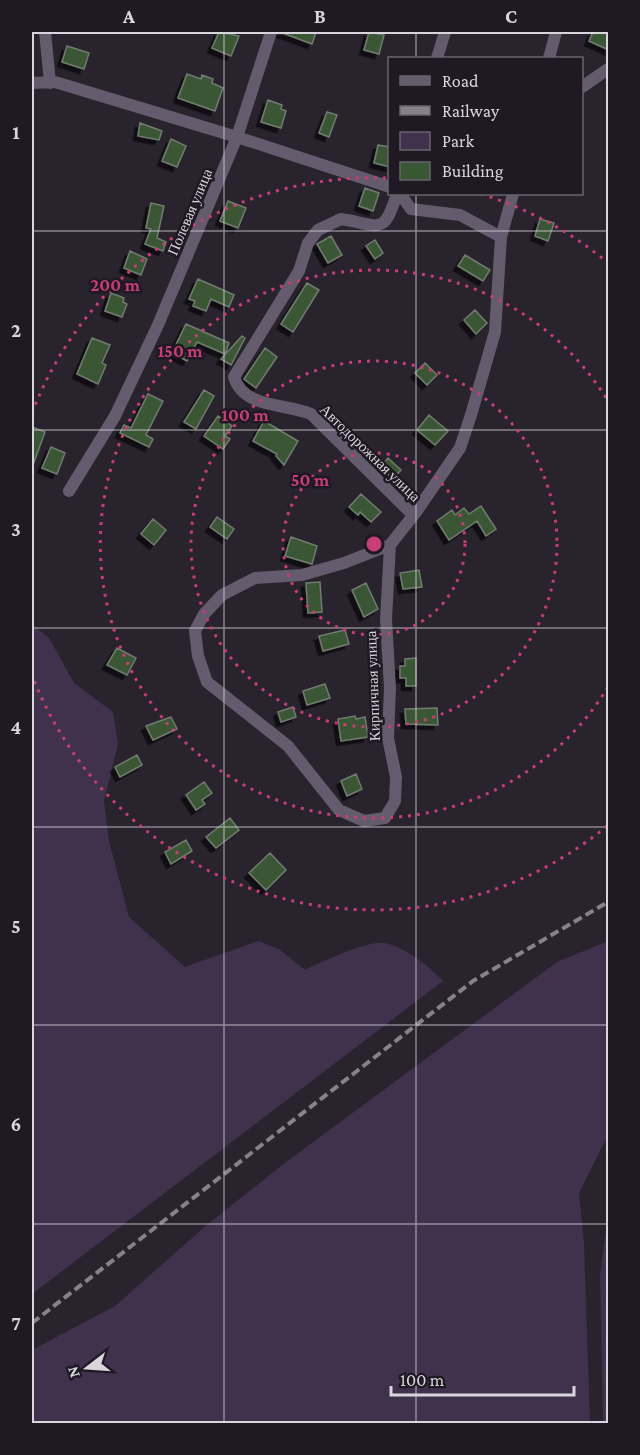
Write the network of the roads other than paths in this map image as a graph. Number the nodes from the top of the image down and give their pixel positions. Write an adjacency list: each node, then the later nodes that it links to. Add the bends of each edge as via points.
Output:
1 (271, 32): 11 (street, Полевая улица)
2 (445, 32): 5 (street)
3 (556, 32): 6 (street)
4 (46, 33): 9 (street)
5 (437, 57)
6 (549, 57)
7 (609, 69): 10 (street)
8 (32, 83): 9 (street)
9 (50, 83): 11 (street)
10 (583, 86)
11 (237, 137): 12 (street); 17 (street, Полевая улица, via 115,416)
12 (388, 186)
13 (399, 195): 18 (street, Автодорожная улица, via 389,220 380,225 341,219 318,230 308,243 299,271 234,377 237,386 252,400 311,414)
14 (400, 195): 16 (street, via 411,209 460,215)
15 (513, 195): 16 (street)
16 (501, 237): 18 (street, via 495,332 471,415 460,448)
17 (69, 491)
18 (413, 515): 19 (street)
19 (390, 545): 19 (street, Кирпичная улица, via 302,575 255,578 222,594 195,631 207,682 288,746 339,810 363,821 385,818 395,801 396,777 388,738 386,619)

